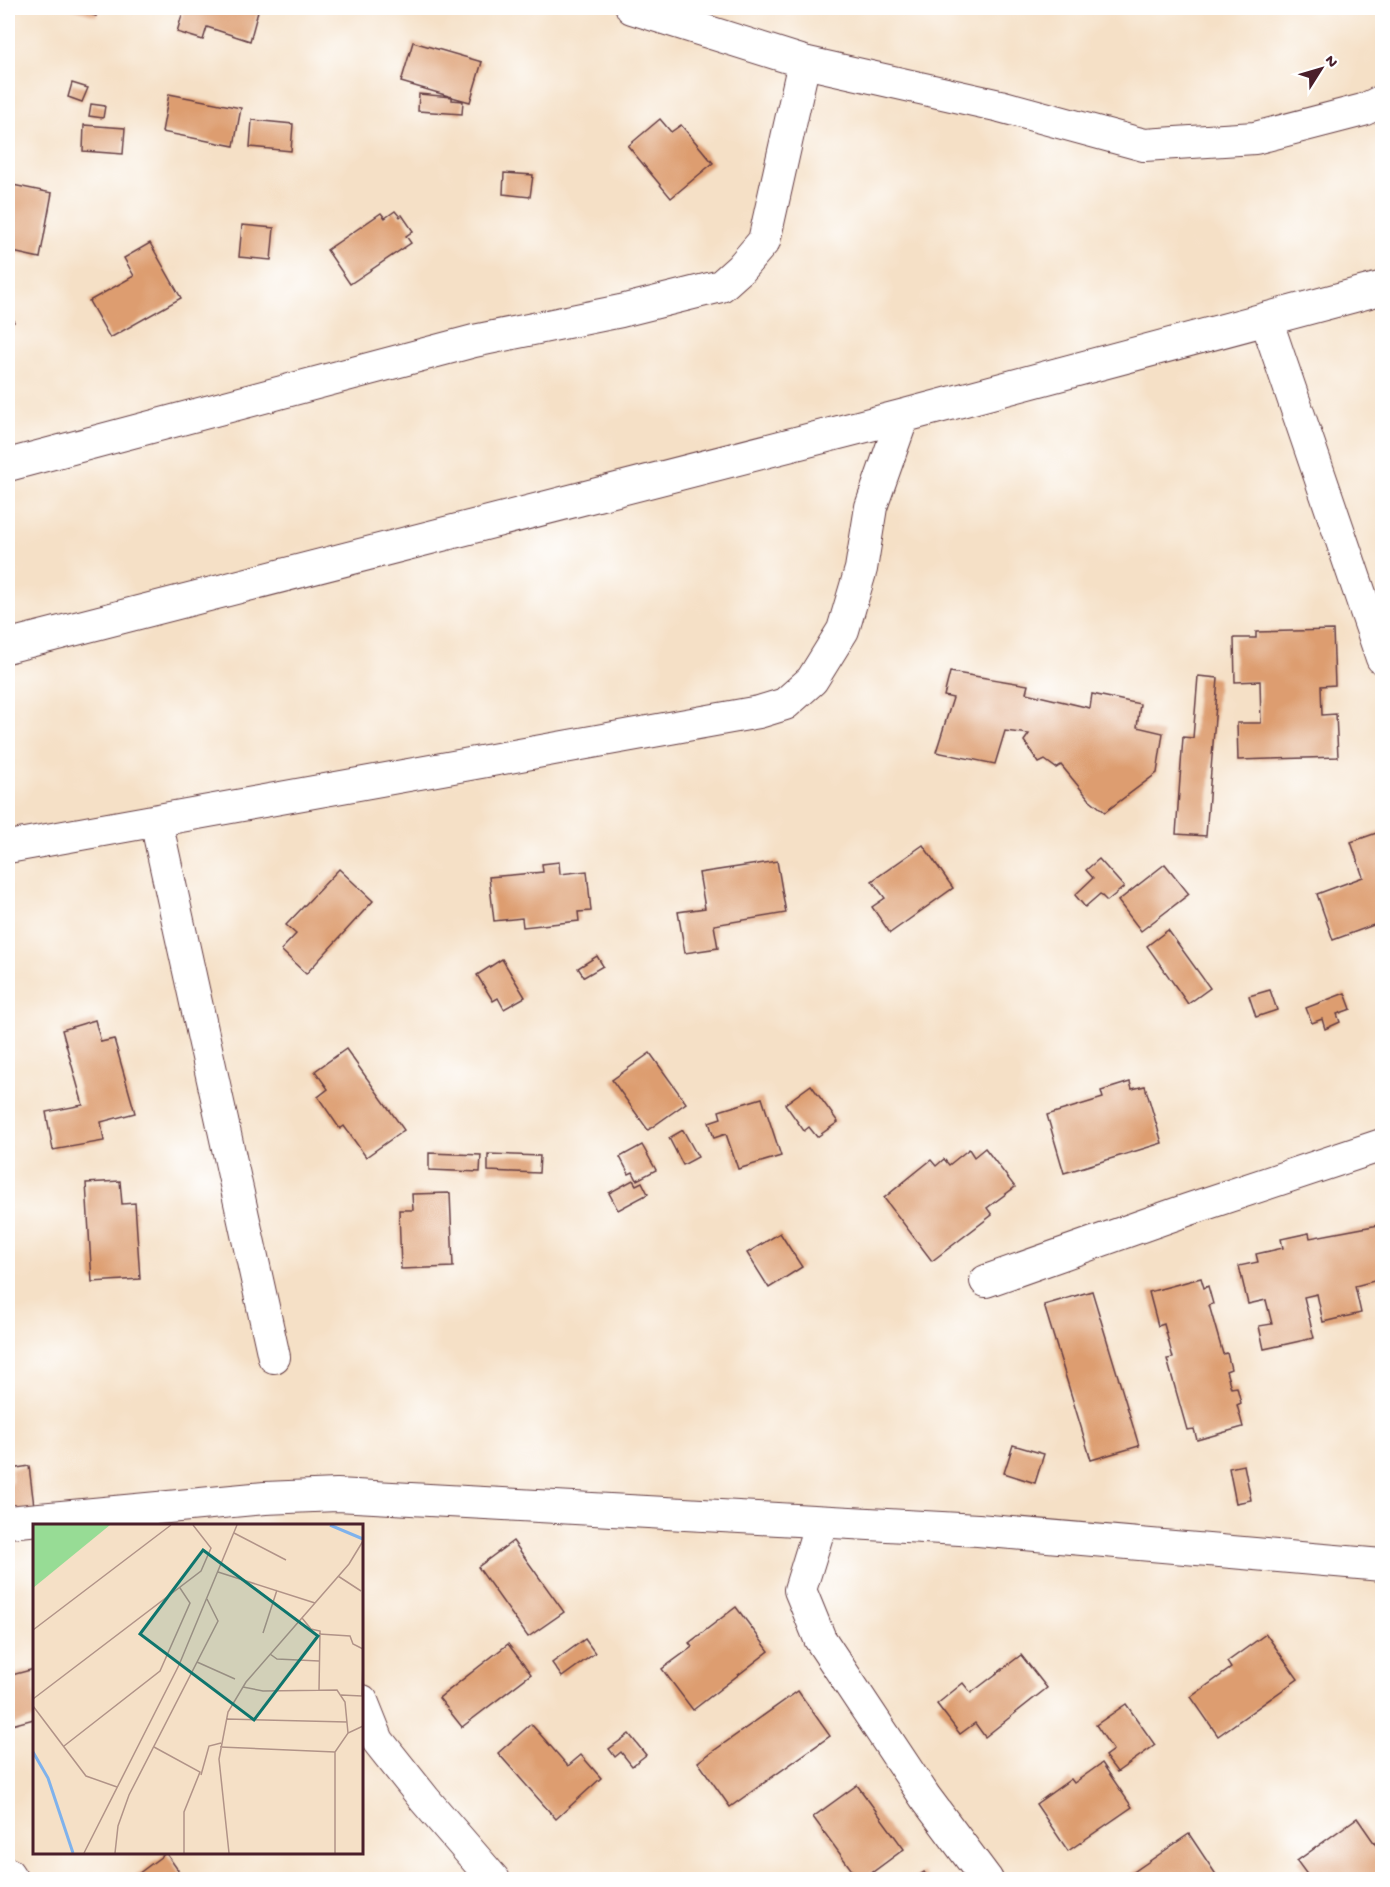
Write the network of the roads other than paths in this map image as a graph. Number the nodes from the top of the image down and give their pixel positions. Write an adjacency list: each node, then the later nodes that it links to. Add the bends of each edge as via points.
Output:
1 (632, 8): 2 (street)
2 (804, 62): 3 (street, via 1000,106 1144,145 1255,138 1363,110); 7 (street, via 764,241 721,286 474,341)
3 (1383, 101)
4 (1383, 288): 5 (main road)
5 (1266, 319): 6 (main road); 9 (street)
6 (903, 416): 8 (main road); 10 (street, via 871,507 861,569 843,630 812,680 785,704 759,712)
7 (8, 465)
8 (8, 646)
9 (1383, 658)
10 (156, 821): 11 (street); 14 (street)
11 (8, 848)
12 (1383, 1145): 13 (street)
13 (986, 1281)
14 (274, 1356)
15 (263, 1512): 16 (street); 17 (street, via 337,1495)
16 (8, 1522)
17 (820, 1522): 18 (street, via 978,1530); 23 (street, via 800,1590 820,1639 925,1797)
18 (1383, 1565)
19 (363, 1704): 22 (street, via 378,1741)
20 (8, 1874): 21 (street)
21 (12, 1880)
22 (494, 1880)
23 (987, 1880)

